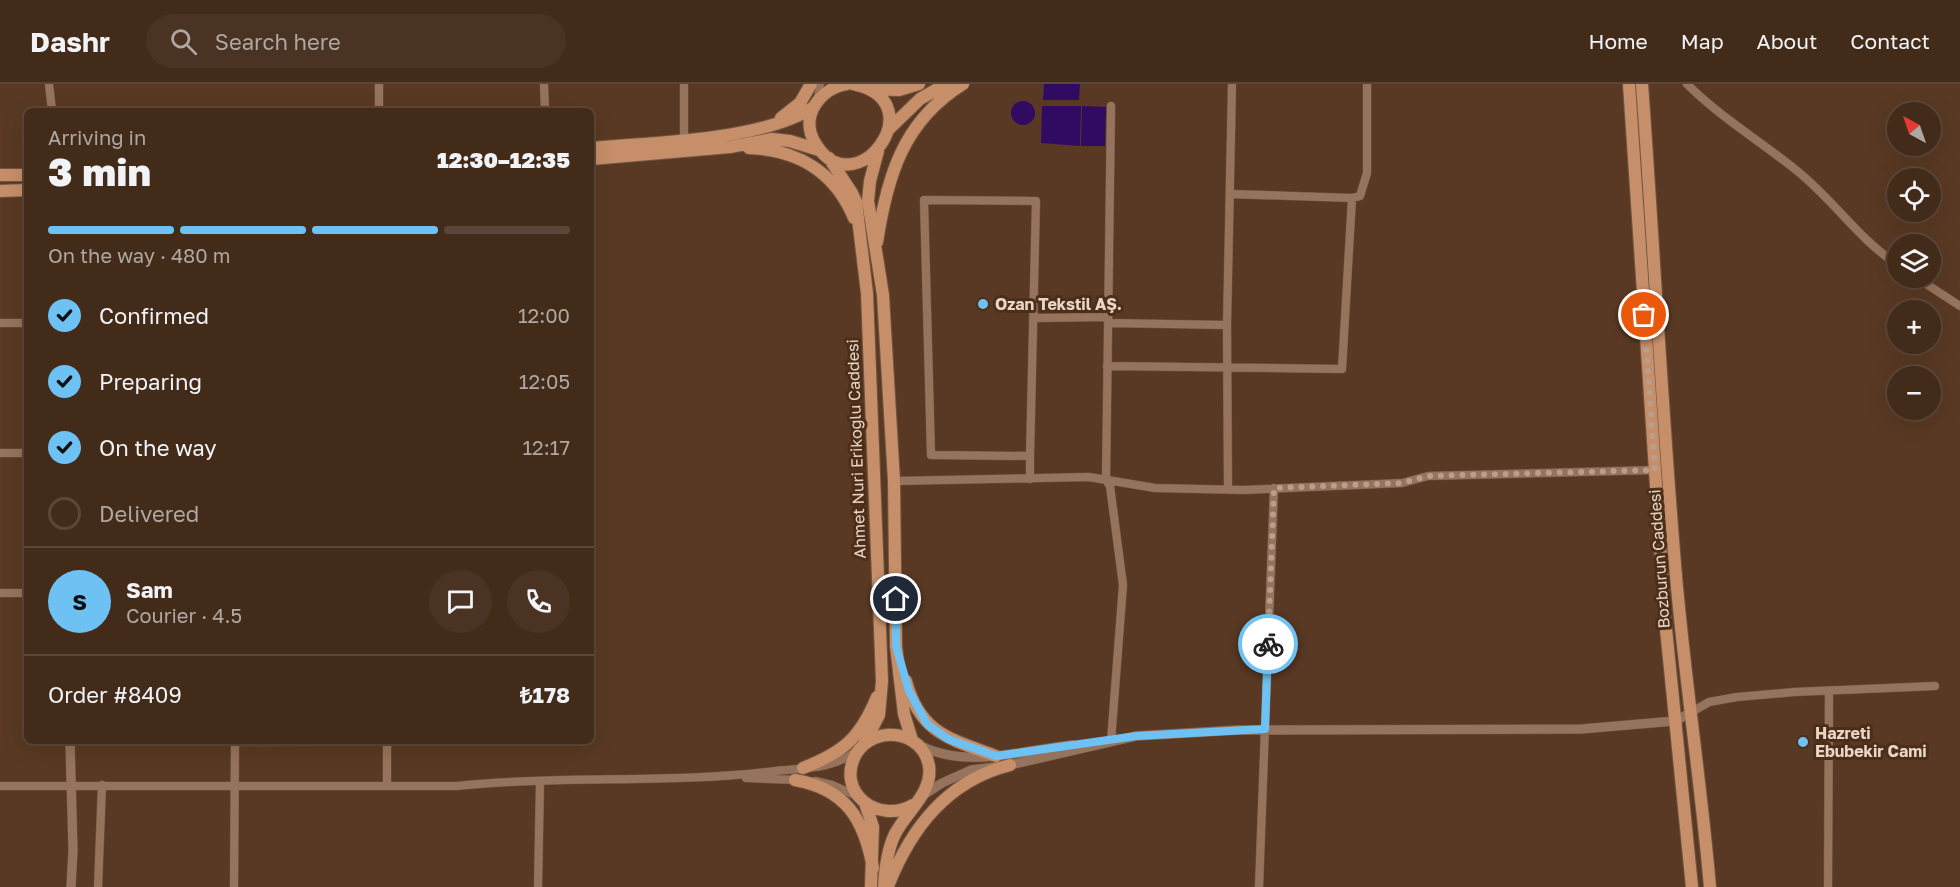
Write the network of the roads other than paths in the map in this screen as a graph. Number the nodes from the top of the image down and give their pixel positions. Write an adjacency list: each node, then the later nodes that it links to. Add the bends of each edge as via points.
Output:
1 (49, 84): 20 (street)
2 (379, 84): 21 (street)
3 (544, 84): 22 (street)
4 (684, 84): 25 (street)
5 (811, 84): 23 (main road, via 806,96 790,112)
6 (820, 84): 18 (street)
7 (847, 84): 18 (main road, via 826,91)
8 (854, 84): 17 (main road)
9 (919, 84): 17 (main road, via 899,90)
10 (946, 84): 24 (main road, Ahmet Nuri Erikoğlu Caddesi, via 920,99)
11 (963, 84): 39 (main road, via 930,110 897,159 884,198)
12 (1232, 84): 36 (street)
13 (1367, 84): 37 (street, via 1367,173 1364,190)
14 (1629, 84): 53 (main road, Bozburun Caddesi)
15 (1642, 84): 65 (main road, Bozburun Caddesi, via 1676,573)
16 (1687, 84): 40 (street, via 1798,171)
17 (869, 89): 24 (main road, via 884,102)
18 (816, 103): 23 (main road, via 789,121); 28 (main road, via 810,126)
19 (1111, 106): 44 (street)
20 (52, 108)
21 (379, 108)
22 (545, 108)
23 (763, 128): 25 (main road)
24 (889, 129): 29 (main road, Ahmet Nuri Erikoğlu Caddesi)
25 (684, 139): 27 (main road)
26 (730, 147): 28 (main road, via 772,139); 31 (main road); 38 (main road, via 778,150 804,159 839,190)
27 (594, 148)
28 (819, 150): 30 (main road)
29 (878, 151): 30 (main road, via 855,163); 39 (main road, Ahmet Nuri Erikoğlu Caddesi, via 868,201)
30 (829, 158): 38 (main road, Ahmet Nuri Erikoğlu Caddesi, via 852,192)
31 (594, 159)
32 (0, 175): 33 (main road)
33 (24, 175)
34 (0, 190): 35 (main road)
35 (24, 190)
36 (1230, 194): 37 (street); 47 (street)
37 (1352, 198): 49 (street, via 1342,369)
38 (859, 231): 62 (main road, Ahmet Nuri Erikoğlu Caddesi, via 867,293)
39 (876, 246): 56 (main road, Ahmet Nuri Erikoğlu Caddesi, via 883,295)
40 (1887, 258)
41 (1932, 288): 42 (street)
42 (1960, 306)
43 (1035, 318): 44 (street); 52 (street); 52 (street, via 1036,201 924,200 931,455)
44 (1108, 320): 47 (street); 48 (street)
45 (24, 322): 46 (street)
46 (0, 323)
47 (1227, 325): 49 (street)
48 (1107, 366): 49 (street); 55 (street)
49 (1229, 368): 58 (street)
50 (0, 453): 51 (street)
51 (24, 453)
52 (1030, 456): 54 (street)
53 (1655, 470): 57 (street, via 1428,476 1402,483); 66 (main road, Bozburun Caddesi)
54 (1030, 479): 55 (street); 56 (street)
55 (1106, 480): 58 (street, via 1155,488); 68 (street, via 1123,585)
56 (894, 481): 61 (main road, Ahmet Nuri Erikoğlu Caddesi)
57 (1274, 488): 58 (street); 67 (street)
58 (1228, 489)
59 (24, 593): 60 (street)
60 (0, 594)
61 (896, 646): 69 (main road, Ahmet Nuri Erikoğlu Caddesi, via 904,714); 74 (main road, via 909,691 927,724 948,739)
62 (882, 681): 73 (main road, Ahmet Nuri Erikoğlu Caddesi, via 879,715); 76 (main road, via 866,722 855,738 830,757)
63 (1935, 686): 64 (street)
64 (1829, 690): 65 (street, via 1737,697 1709,702); 97 (street)
65 (1690, 713): 66 (street); 96 (main road, Bozburun Caddesi)
66 (1675, 721): 67 (street, via 1581,729); 95 (main road, Bozburun Caddesi)
67 (1265, 729): 68 (street, via 1136,736); 94 (street)
68 (1111, 741): 74 (street); 75 (street)
69 (915, 742): 73 (main road, via 888,734); 74 (street, via 952,757); 85 (main road, via 929,764 930,775)
70 (70, 744): 80 (street)
71 (235, 744): 83 (street)
72 (387, 744): 84 (street)
73 (862, 746): 76 (street, via 822,766); 86 (main road, via 854,758 852,779)
74 (996, 756)
75 (1010, 765): 85 (street, via 971,770); 93 (main road, via 971,780 926,816 910,838)
76 (803, 768): 77 (street)
77 (730, 777): 78 (street); 79 (street)
78 (795, 780): 86 (street, via 826,783); 87 (main road, via 829,790 845,804 865,836)
79 (540, 781): 84 (street); 91 (street)
80 (71, 785): 81 (street); 82 (street); 88 (street)
81 (102, 785): 83 (street); 89 (street)
82 (0, 786)
83 (235, 786): 84 (street); 90 (street)
84 (387, 786)
85 (918, 800): 86 (main road, via 889,812); 93 (main road, via 890,846)
86 (863, 801): 87 (main road, via 873,827)
87 (873, 868): 92 (main road)
88 (70, 885)
89 (98, 887)
90 (234, 887)
91 (538, 887)
92 (871, 887)
93 (886, 887)
94 (1259, 887)
95 (1692, 887)
96 (1710, 887)
97 (1828, 887)

